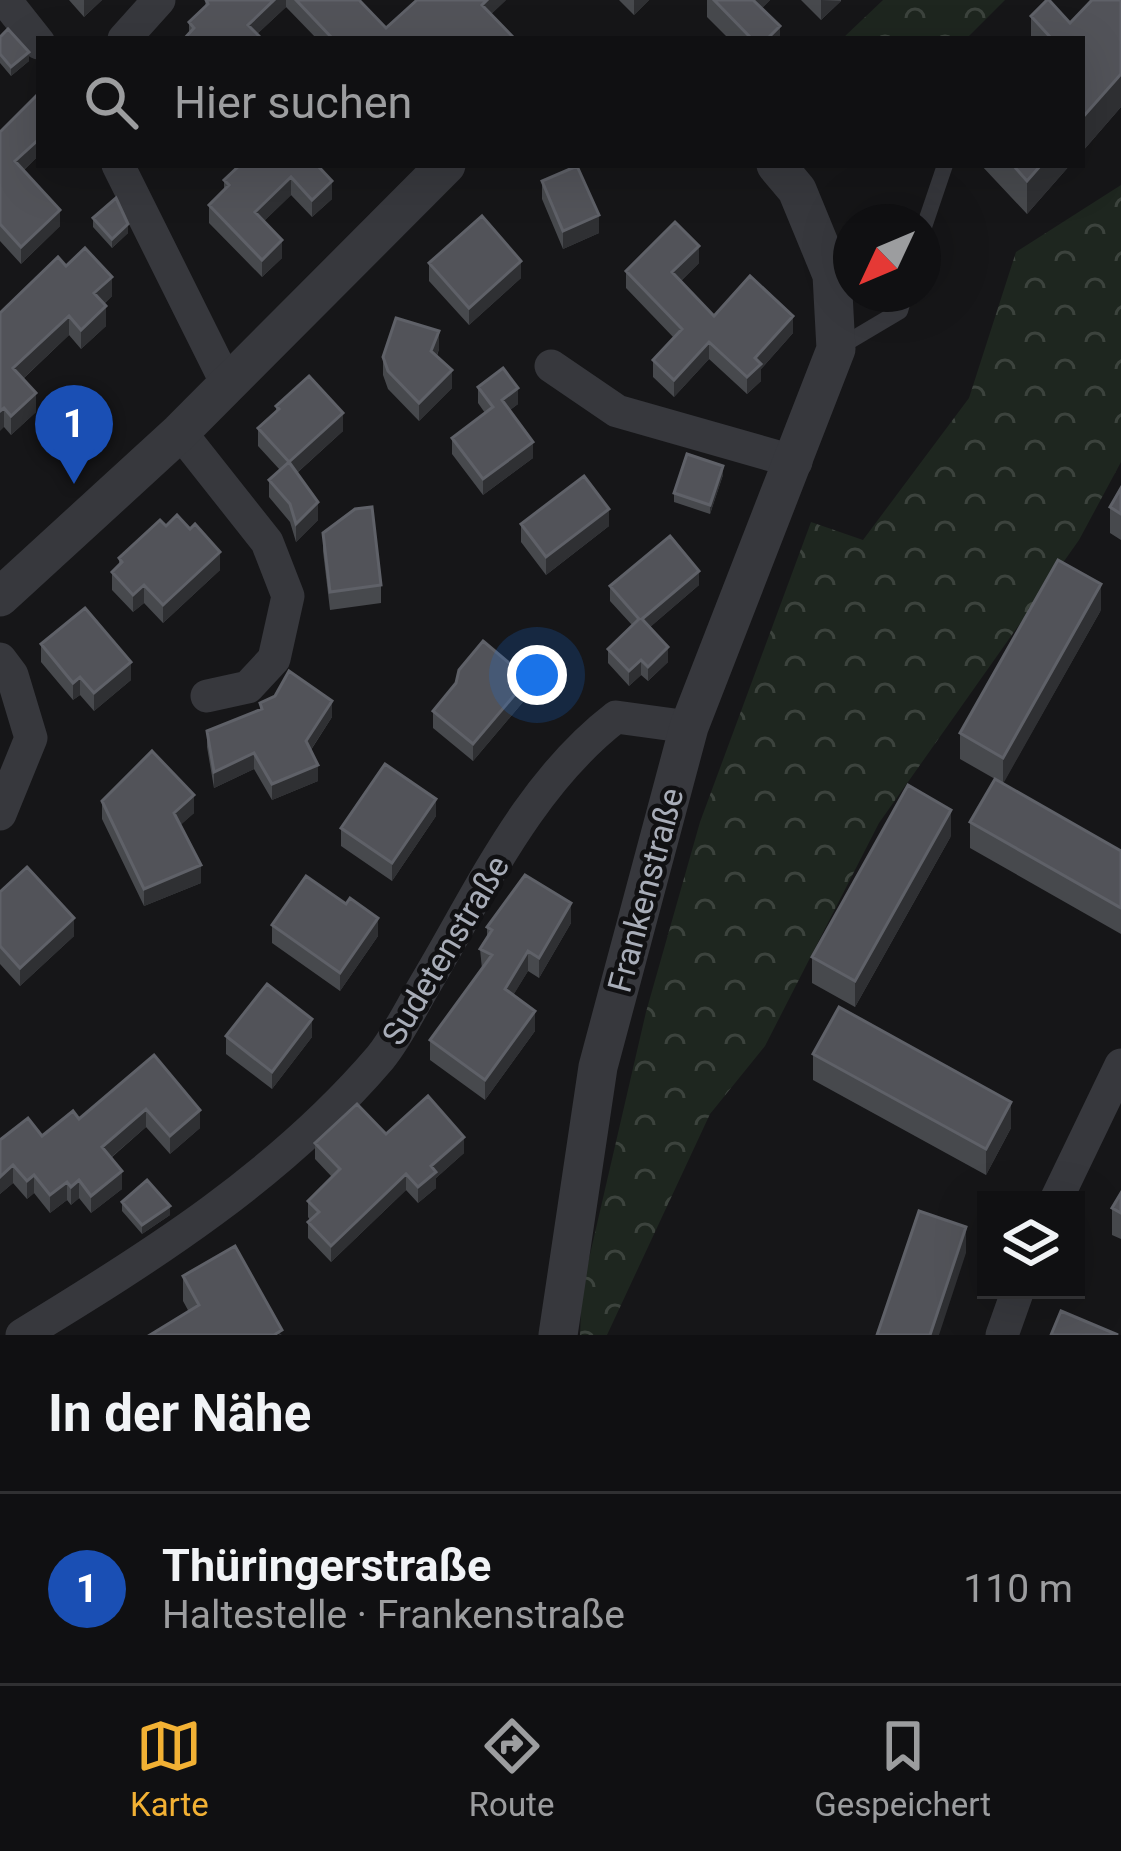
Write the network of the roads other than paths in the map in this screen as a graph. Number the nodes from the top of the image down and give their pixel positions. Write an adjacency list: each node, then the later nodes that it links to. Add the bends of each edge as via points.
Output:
1 (5, 0): 4 (street)
2 (159, 0): 3 (street)
3 (127, 36)
4 (36, 39)
5 (119, 168): 13 (street)
6 (443, 168): 13 (street)
7 (779, 168): 11 (street, Frankenstraße, via 797,190 832,275)
8 (944, 168): 9 (lane)
9 (932, 204)
10 (898, 312): 11 (lane)
11 (836, 350): 15 (street, Frankenstraße)
12 (551, 366): 15 (street, via 617,411)
13 (227, 384): 14 (street)
14 (180, 432): 16 (street); 18 (street, via 267,542 288,596 274,658 248,687)
15 (796, 462): 19 (street, Frankenstraße)
16 (0, 597)
17 (0, 659): 20 (street, via 31,738)
18 (207, 696)
19 (689, 727): 24 (street, Sudetenstraße, via 616,717 596,733 545,783 382,1056 257,1180); 25 (street, Frankenstraße, via 598,1067)
20 (0, 814)
21 (1121, 1065): 22 (street)
22 (1060, 1191)
23 (1015, 1299): 26 (street)
24 (22, 1335)
25 (558, 1335)
26 (1002, 1335)

